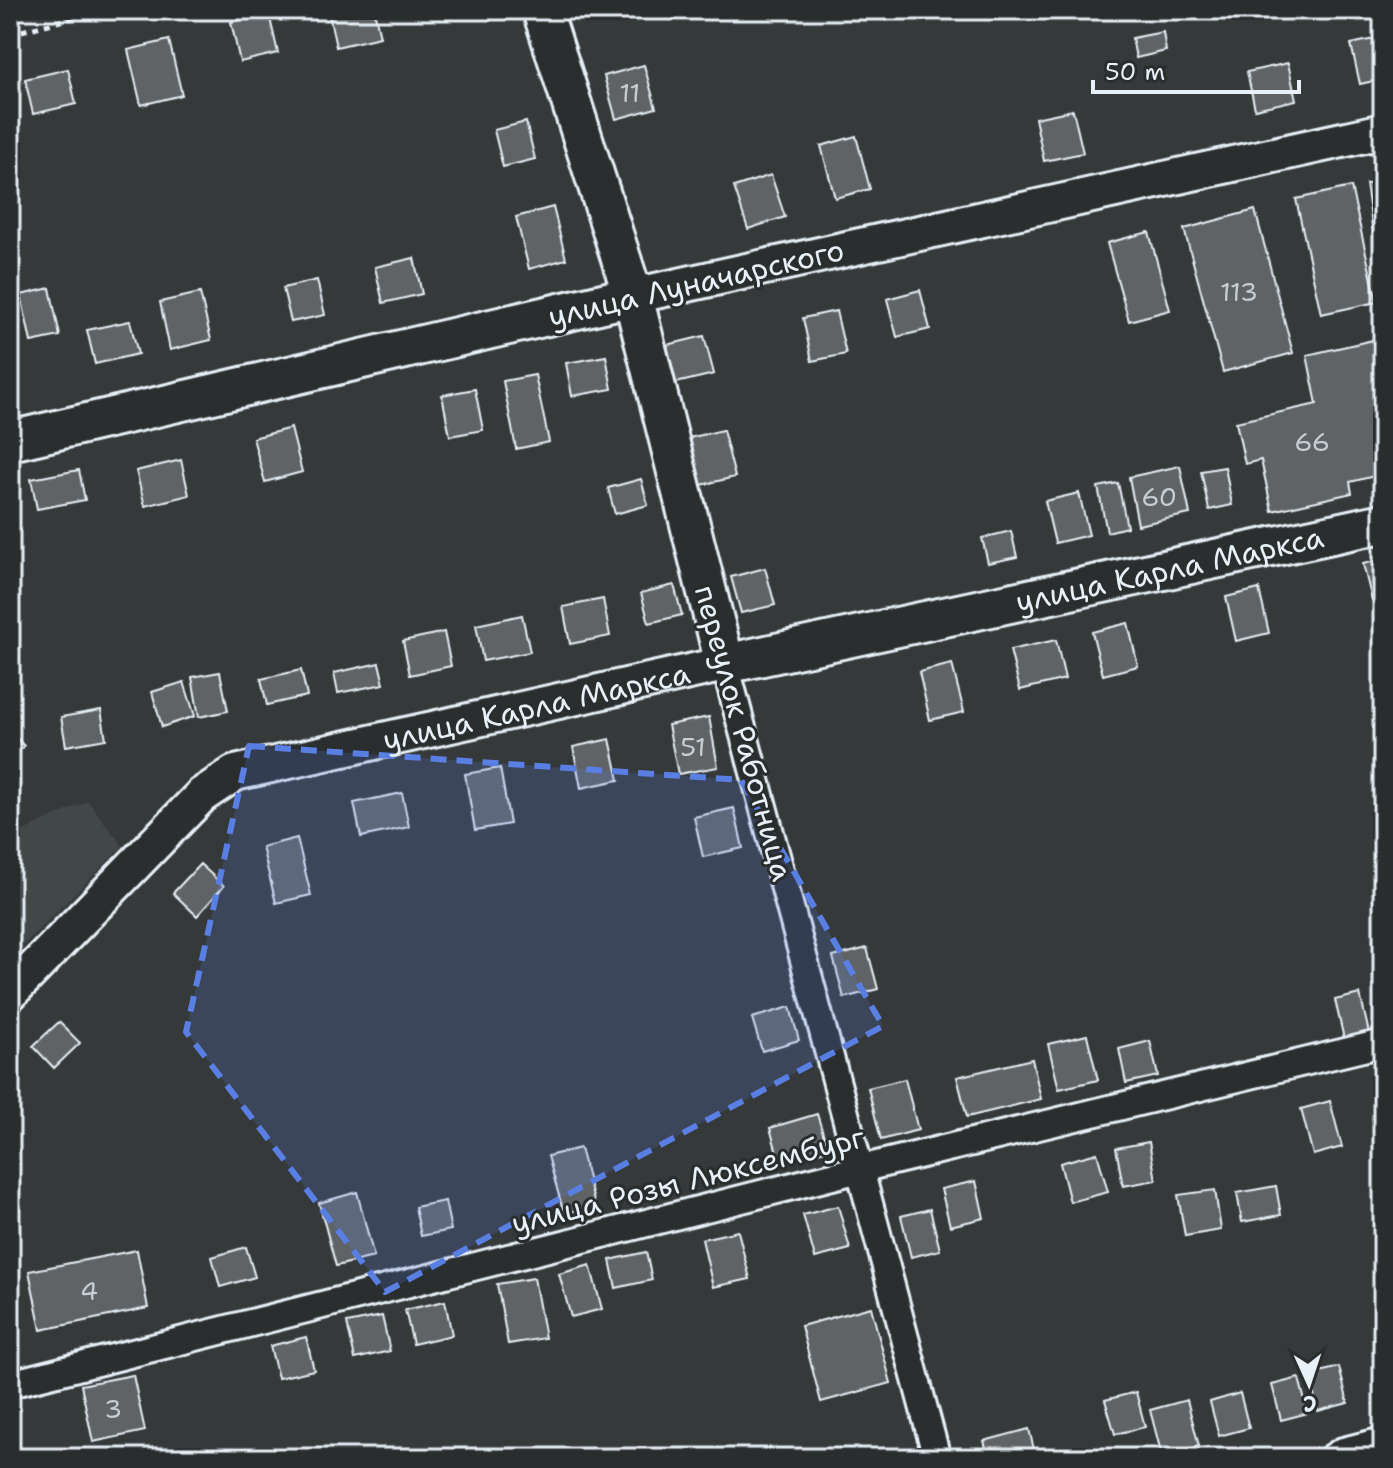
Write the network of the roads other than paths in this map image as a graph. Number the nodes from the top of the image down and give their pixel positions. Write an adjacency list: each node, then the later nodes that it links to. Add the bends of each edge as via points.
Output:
1 (542, 10): 3 (main road, переулок Работница)
2 (1383, 131): 3 (street, улица Луначарского)
3 (633, 296): 4 (main road, улица Луначарского); 6 (main road, переулок Работница)
4 (10, 441)
5 (1383, 523): 6 (main road, улица Карла Маркса)
6 (725, 664): 7 (street, улица Карла Маркса, via 235,773 202,795); 9 (street, переулок Работница)
7 (10, 993)
8 (1383, 1043): 9 (street, улица Розы Люксембург)
9 (860, 1169): 10 (street, улица Розы Люксембург); 12 (street, переулок Работница)
10 (10, 1384)
11 (1383, 1441): 13 (street)
12 (937, 1458)
13 (1332, 1458)

